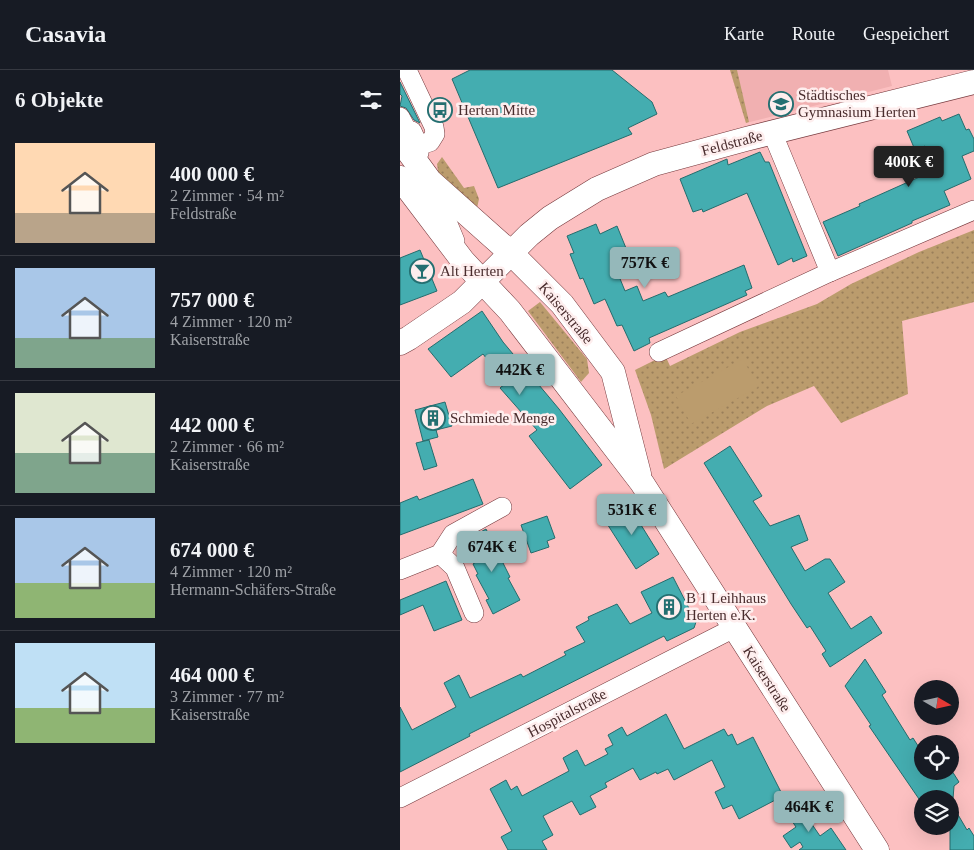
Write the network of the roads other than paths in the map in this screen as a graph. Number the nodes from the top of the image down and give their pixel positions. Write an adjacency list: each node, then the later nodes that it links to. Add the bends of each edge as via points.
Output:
1 (407, 70): 4 (street, via 434,127 435,134 430,142 422,144 416,140)
2 (420, 70): 8 (street, via 440,110 445,128 442,143)
3 (974, 82): 6 (main road, Feldstraße)
4 (400, 105)
5 (400, 117): 8 (street)
6 (772, 132): 12 (main road, Feldstraße, via 654,164 597,189 550,218); 14 (street)
7 (400, 140): 10 (main road, Kaiserstraße)
8 (421, 156): 10 (street)
9 (400, 178): 13 (main road, Kaiserstraße)
10 (430, 181): 12 (main road, Kaiserstraße); 13 (street, Kaiserstraße)
11 (974, 210): 14 (street)
12 (512, 254): 15 (main road, Feldstraße); 18 (main road, Kaiserstraße, via 562,304 613,372)
13 (463, 261): 15 (main road, Kaiserstraße)
14 (830, 272): 17 (street)
15 (483, 282): 16 (main road, Feldstraße, via 462,302); 18 (main road, Kaiserstraße, via 510,312)
16 (400, 343)
17 (659, 352)
18 (642, 483): 23 (main road, Kaiserstraße)
19 (502, 507): 20 (street, via 453,534)
20 (440, 554): 21 (street); 22 (street, via 455,568)
21 (400, 570)
22 (474, 613)
23 (734, 628): 24 (street, Hospitalstraße); 25 (main road, Kaiserstraße)
24 (400, 798)
25 (877, 850)

